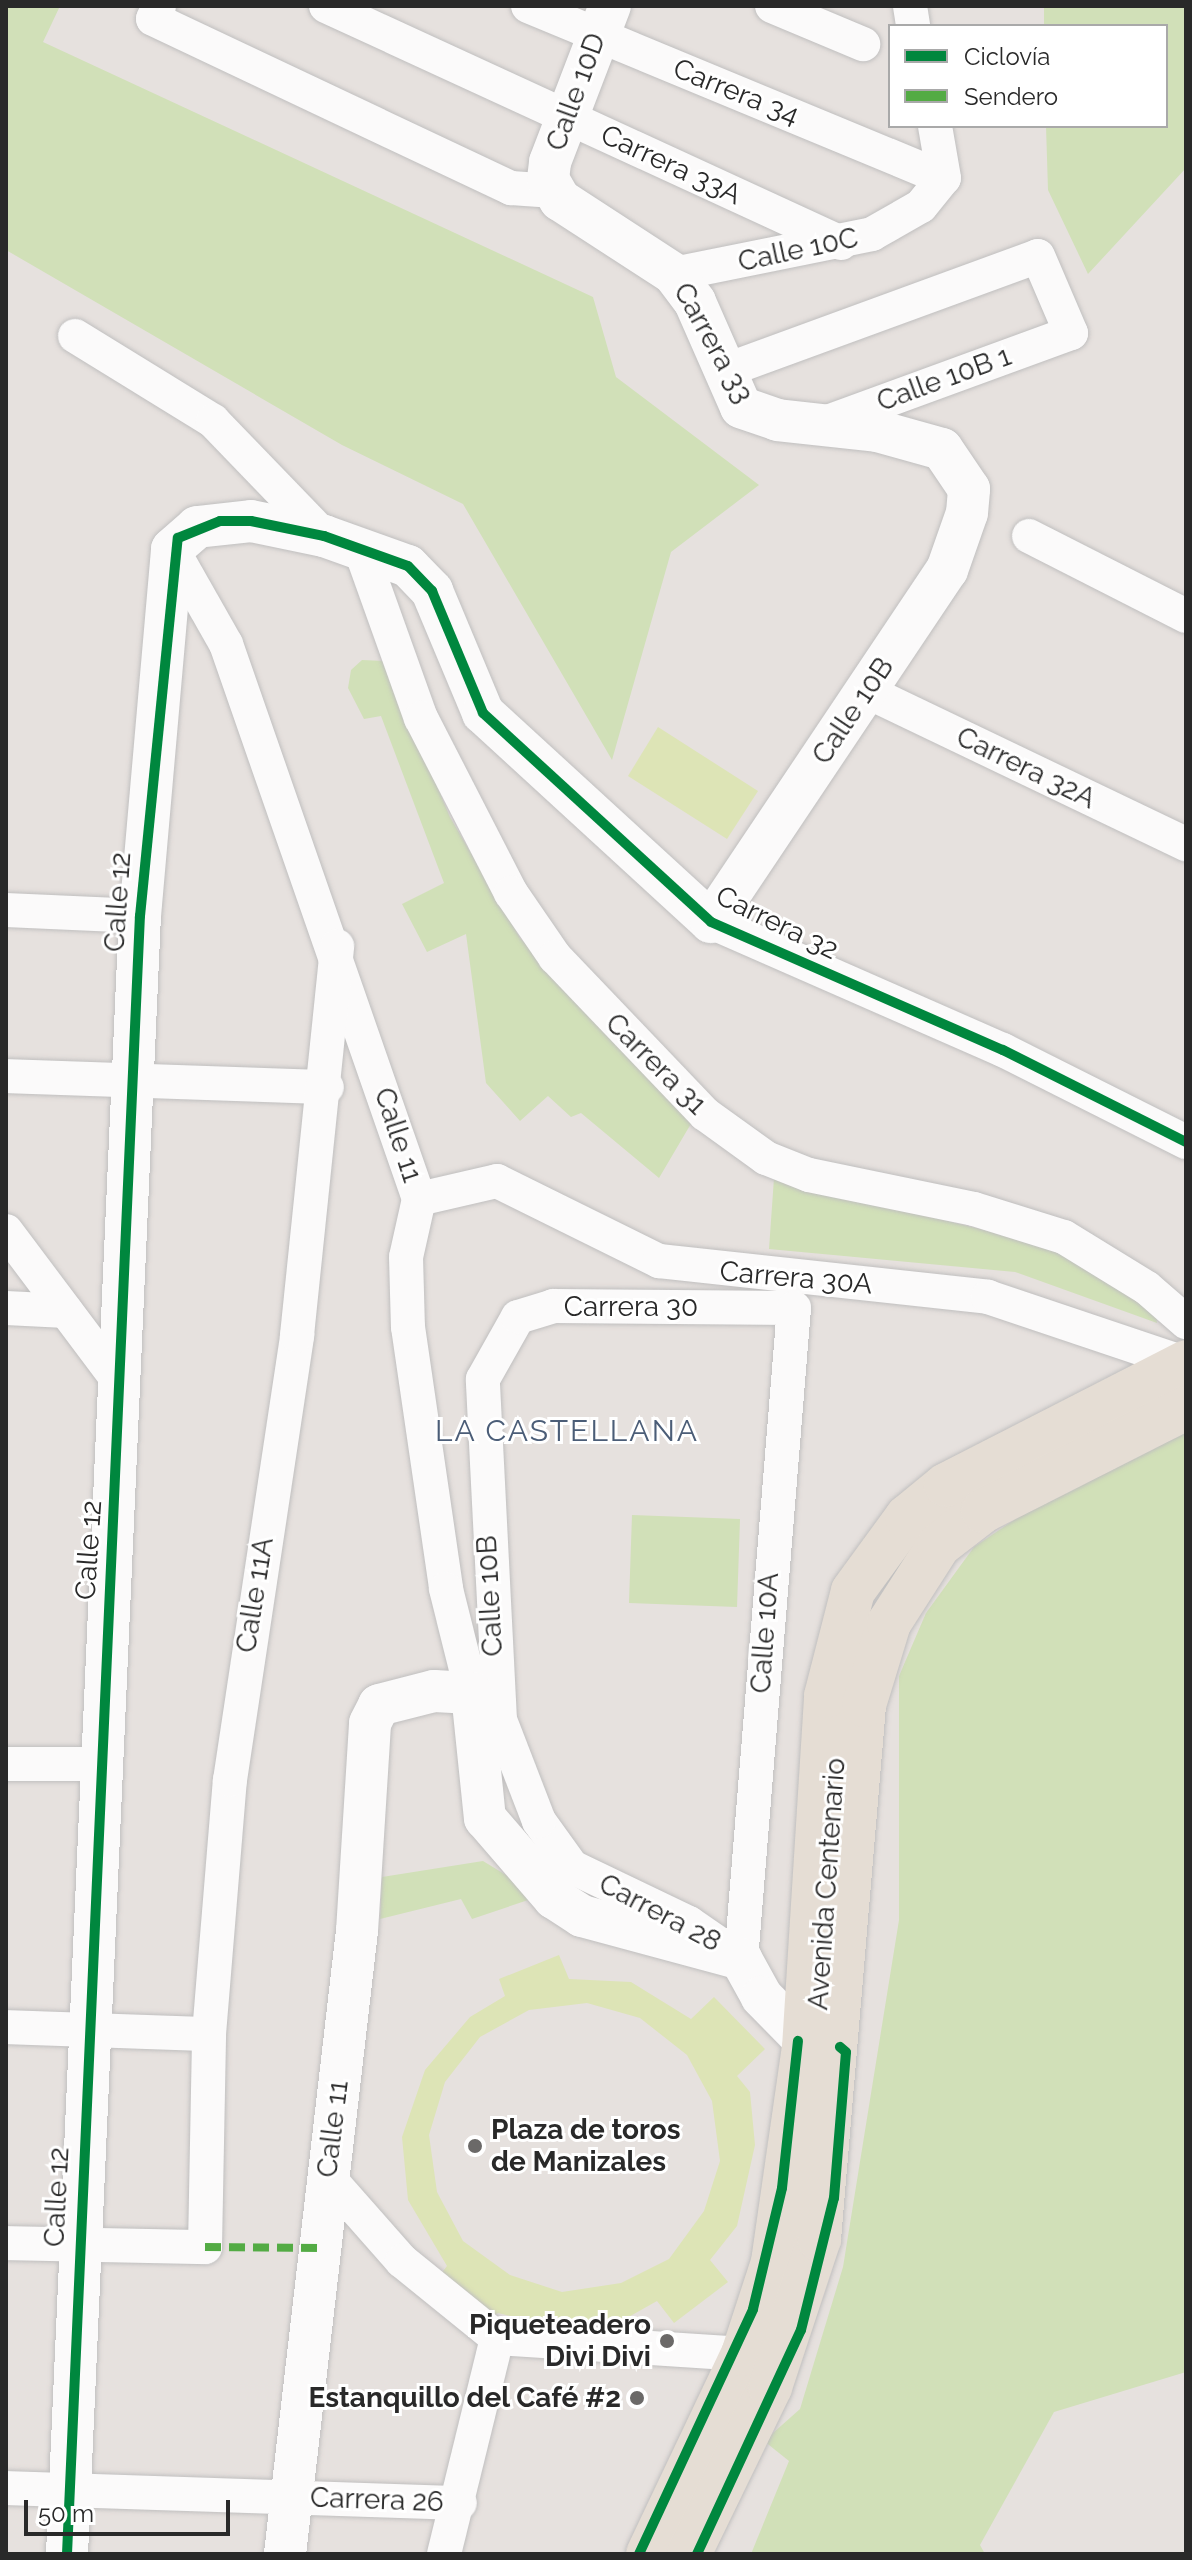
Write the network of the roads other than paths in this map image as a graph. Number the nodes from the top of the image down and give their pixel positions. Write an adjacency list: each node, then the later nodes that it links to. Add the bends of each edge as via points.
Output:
1 (326, 6): 7 (street, Carrera 33A)
2 (528, 6): 5 (street, Carrera 34)
3 (772, 6): 6 (street)
4 (156, 13): 10 (street, via 511,188)
5 (603, 20): 7 (street, Calle 10D); 9 (street, Carrera 34)
6 (863, 44)
7 (563, 115): 10 (street, Calle 10D); 11 (street, Carrera 33A)
8 (935, 128): 9 (street)
9 (944, 178): 11 (street, Calle 10C, via 921,206)
10 (551, 185): 12 (street, Carrera 33, via 582,220)
11 (841, 243): 12 (street, Calle 10C)
12 (674, 274): 14 (street, Carrera 33, via 695,302)
13 (75, 336): 18 (street, via 213,421)
14 (724, 371): 15 (street, Carrera 33, via 741,407); 15 (street, Calle 10B 1, via 1038,256 1071,333)
15 (818, 426): 16 (street, Carrera 33, via 914,438 942,449)
16 (969, 489): 23 (street, Calle 10B, via 947,570)
17 (1029, 536): 20 (street)
18 (342, 541): 19 (street, via 220,521 178,538); 27 (street, Carrera 32, via 422,578 483,713); 39 (street, Carrera 31, via 421,718 511,893 555,957 705,1114 766,1158 809,1175 974,1209 1064,1237 1147,1288)
19 (172, 549): 21 (street, Calle 12); 22 (street, Calle 11)
20 (1186, 616)
21 (165, 628): 22 (street, via 204,629); 26 (street, Calle 12)
22 (226, 644): 28 (street, Calle 11)
23 (866, 691): 24 (street, Carrera 32A); 27 (street, Calle 10B)
24 (1186, 844)
25 (6, 910): 26 (street)
26 (140, 916): 30 (street, Calle 12)
27 (711, 922): 32 (street, Carrera 32, via 1003,1050)
28 (337, 946): 31 (street, Calle 11A); 33 (street, Calle 11)
29 (6, 1076): 30 (street)
30 (134, 1085): 31 (street); 40 (street, Calle 12)
31 (327, 1087): 49 (street, Calle 11A, via 297,1335 238,1703)
32 (1186, 1142)
33 (419, 1199): 39 (street, Carrera 30A, via 497,1181 659,1261 988,1297); 42 (street, Calle 11, via 406,1257 408,1327 446,1589)
34 (6, 1231): 37 (street)
35 (6, 1308): 37 (street)
36 (794, 1308): 38 (street, Carrera 30, via 553,1306); 46 (street, Calle 10A)
37 (66, 1311): 40 (street)
38 (518, 1317): 45 (street, Calle 10B, via 483,1379 494,1665 500,1720)
39 (1185, 1349): 50 (main road, Avenida Centenario, via 946,1485 907,1517 853,1591 826,1696)
40 (123, 1387): 44 (street, Calle 12)
41 (1186, 1408): 50 (main road, Avenida Centenario, via 983,1511 939,1545 905,1591 864,1705)
42 (472, 1693): 45 (street, via 485,1818); 51 (street, Calle 11, via 434,1691 379,1705 370,1723 357,1931)
43 (6, 1764): 44 (street)
44 (98, 1764): 48 (street, Calle 12)
45 (563, 1882): 46 (street, Carrera 28, via 582,1916)
46 (741, 1959): 50 (street)
47 (6, 2027): 48 (street)
48 (90, 2031): 49 (street); 53 (street, Calle 12)
49 (209, 2034): 53 (street, Calle 11A, via 205,2247)
50 (821, 2059): 55 (main road, Avenida Centenario); 56 (main road, Avenida Centenario, via 819,2239)
51 (327, 2176): 54 (street, via 402,2261); 59 (street, Calle 11)
52 (6, 2243): 53 (street)
53 (79, 2244): 58 (street, Calle 12)
54 (497, 2338): 55 (street); 60 (street)
55 (743, 2354): 56 (street); 64 (main road, Avenida Centenario)
56 (770, 2387): 65 (main road, Avenida Centenario)
57 (6, 2488): 58 (street, Carrera 26)
58 (69, 2490): 59 (street, Carrera 26); 61 (street, Calle 12)
59 (291, 2497): 60 (street, Carrera 26); 62 (street, Calle 11)
60 (460, 2503): 63 (street)
61 (67, 2554)
62 (285, 2554)
63 (444, 2554)
64 (648, 2554)
65 (689, 2554)

